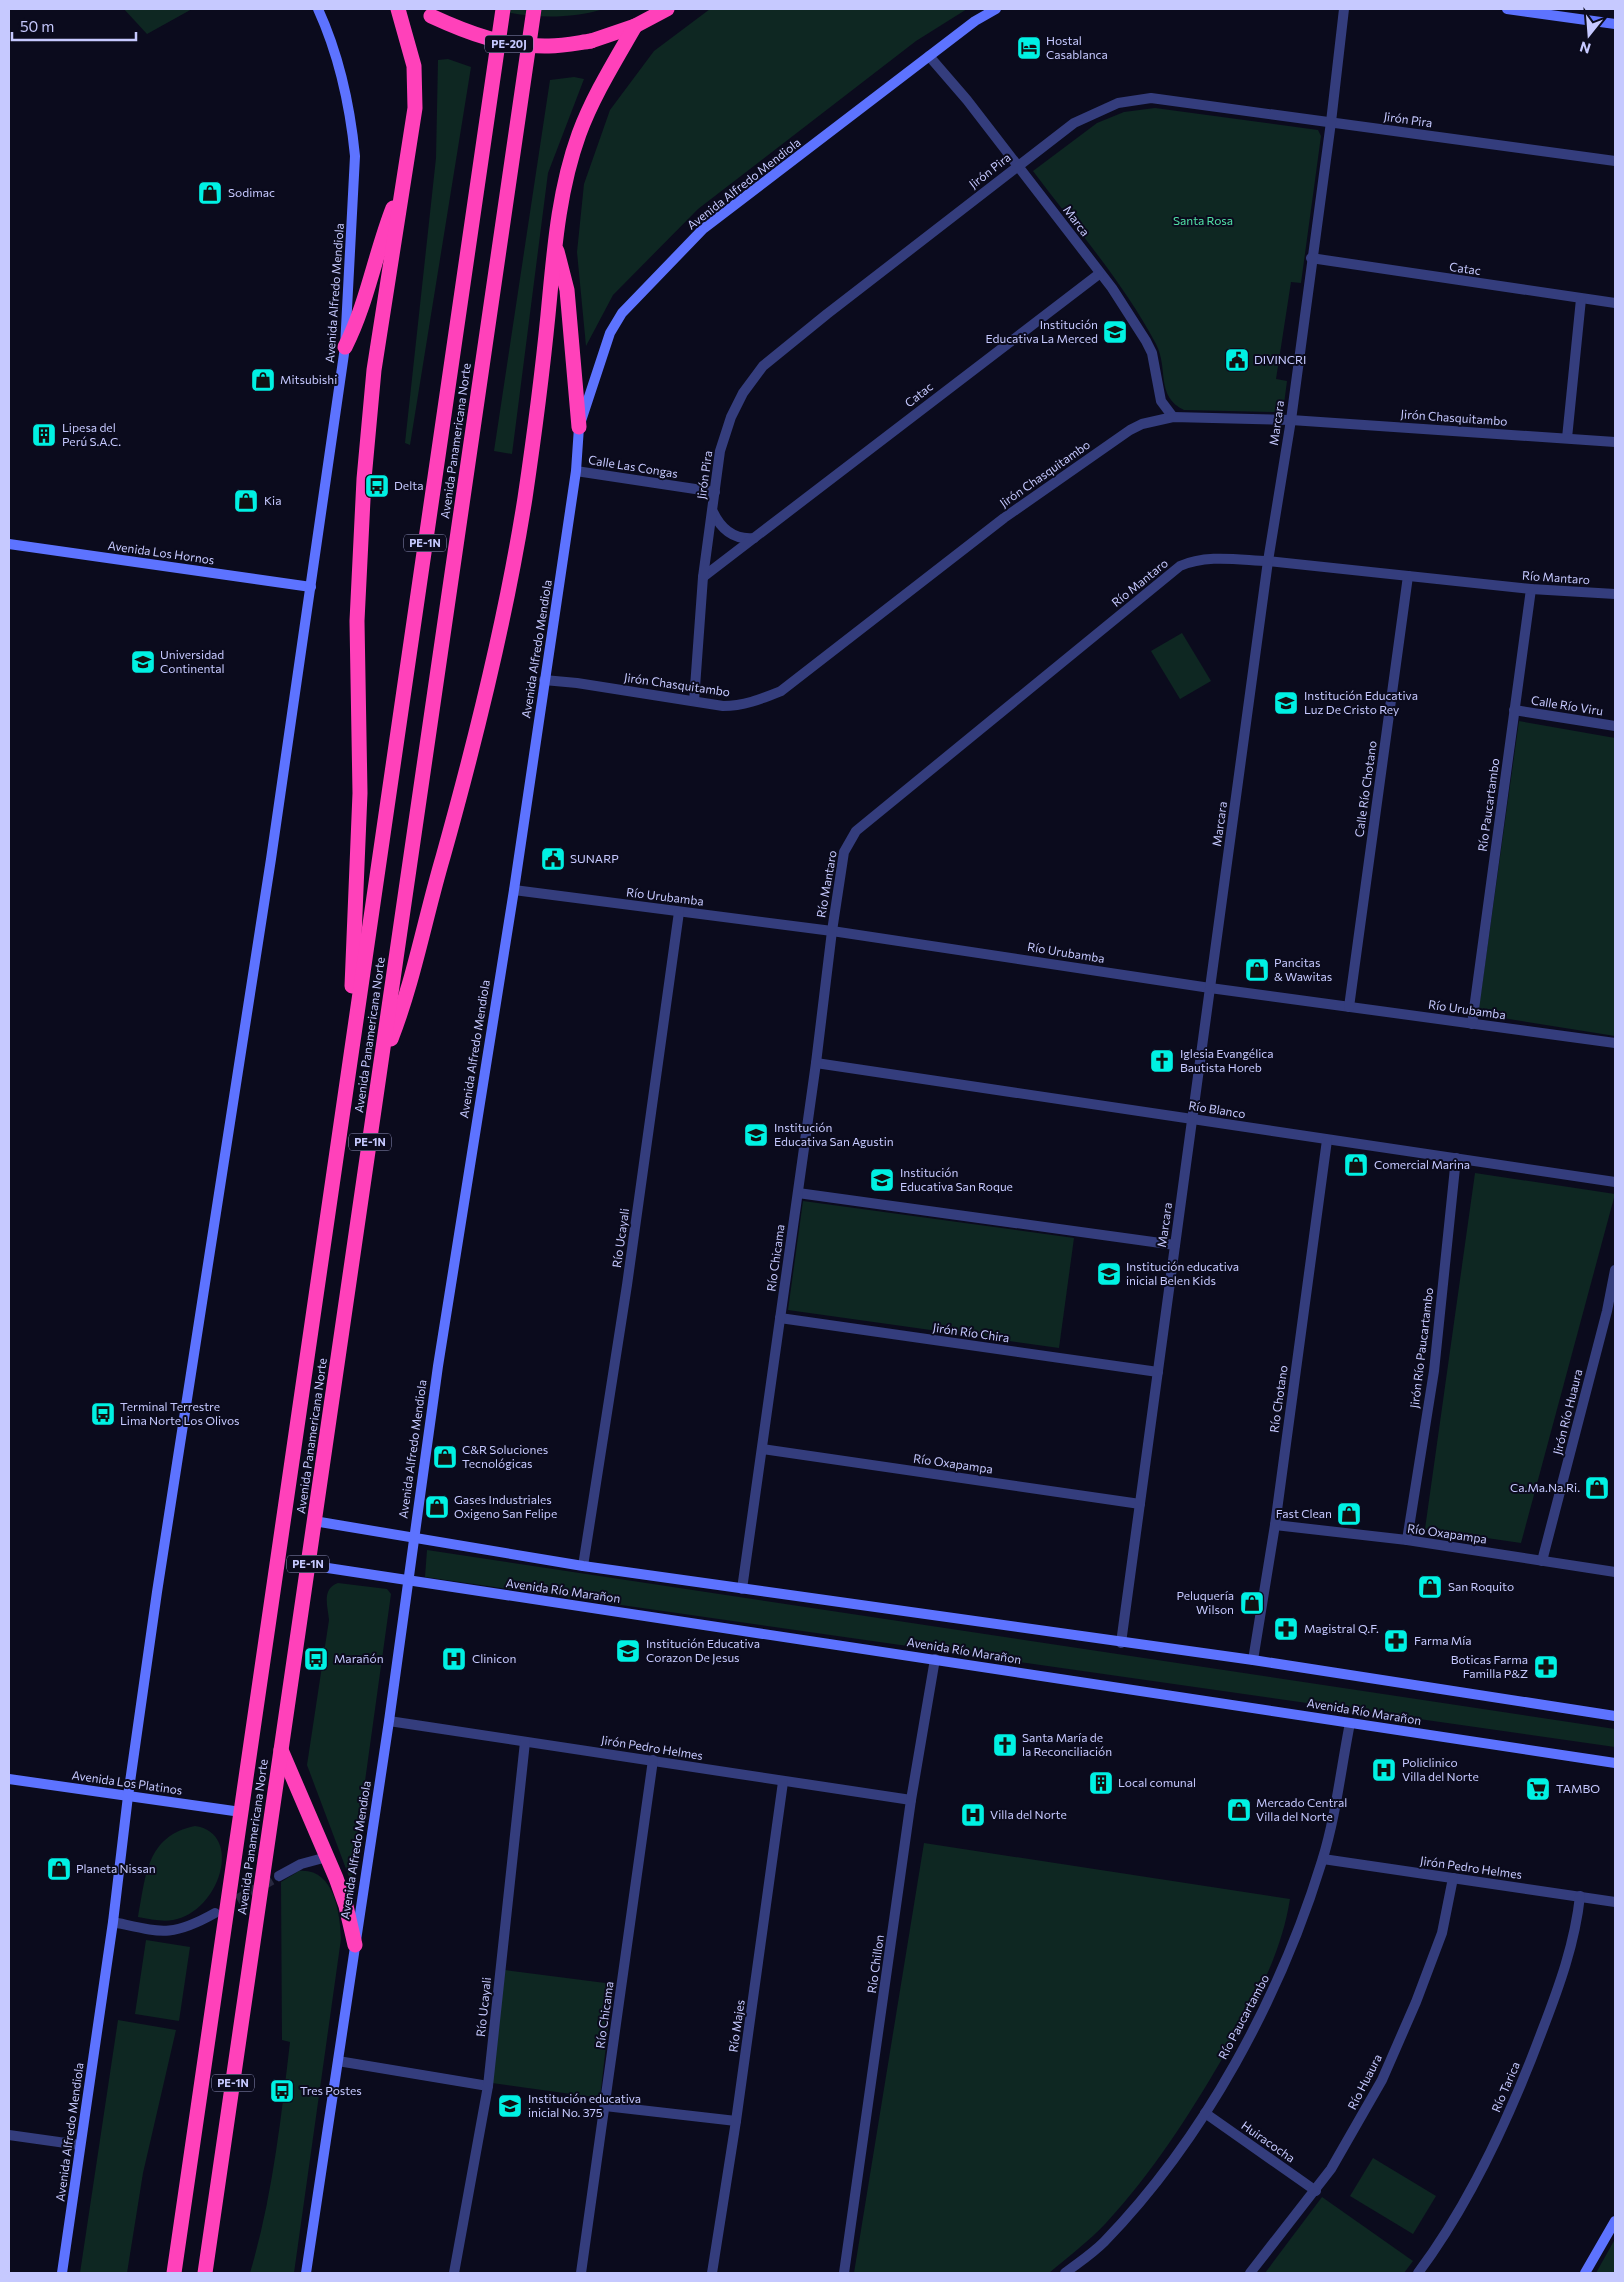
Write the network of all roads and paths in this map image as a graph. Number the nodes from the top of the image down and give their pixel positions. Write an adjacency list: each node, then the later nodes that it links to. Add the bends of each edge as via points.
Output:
1 (318, 9): 22 (main road, Avenida Alfredo Mendiola, via 341,73 355,156)
2 (398, 9): 16 (highway, via 414,66 415,108)
3 (503, 9): 52 (highway, Avenida Panamericana Norte / PE-1N)
4 (534, 9): 51 (highway, Avenida Panamericana Norte / PE-1N)
5 (667, 9): 11 (highway, PE-20J)
6 (996, 9): 12 (main road, Avenida Alfredo Mendiola)
7 (1344, 9): 13 (street, Marcara)
8 (1506, 9): 10 (main road)
9 (426, 12): 11 (highway, PE-20J, bridge, via 468,33 509,44 550,46 591,41)
10 (1615, 24)
11 (635, 26): 17 (highway, via 580,132 568,168)
12 (929, 56): 15 (street, Marca, via 967,100); 25 (main road, Avenida Alfredo Mendiola, via 703,229 622,313 610,333)
13 (1331, 122): 14 (street, Jirón Pira); 15 (street, Jirón Pira, via 1151,98 1118,103 1074,123); 18 (street, Marcara)
14 (1615, 161)
15 (1016, 167): 19 (street, Marca); 29 (street, Jirón Pira, via 763,366 743,393 731,417 720,451)
16 (403, 184): 22 (highway); 52 (highway, via 374,370 364,479 357,621 360,793)
17 (554, 240): 25 (highway, via 567,290); 51 (highway, via 542,375 519,535 506,600 481,713 414,970)
18 (1311, 258): 20 (street, Catac); 24 (street, Marcara)
19 (1099, 274): 23 (street, Marca, via 1146,340 1152,353 1161,401); 31 (street, Catac)
20 (1581, 299): 21 (street, Catac); 26 (street)
21 (1615, 303)
22 (345, 347): 36 (main road, Avenida Alfredo Mendiola)
23 (1173, 416): 24 (street, Jirón Chasquitambo); 40 (street, Jirón Chasquitambo, via 1130,430 1004,518 780,691 741,706)
24 (1291, 420): 26 (street, Jirón Chasquitambo); 33 (street, Marcara)
25 (579, 426): 28 (main road, Avenida Alfredo Mendiola)
26 (1567, 438): 27 (street, Jirón Chasquitambo)
27 (1615, 442)
28 (576, 471): 29 (street, Calle Las Congas); 39 (main road, Avenida Alfredo Mendiola)
29 (716, 492): 30 (street, Jirón Pira)
30 (713, 511): 31 (street, via 723,530); 35 (street, Jirón Pira)
31 (754, 538): 35 (street, Catac)
32 (9, 544): 36 (main road, Avenida Los Hornos)
33 (1268, 562): 34 (street, Río Mantaro); 45 (street, Río Mantaro, via 1208,559 1192,560 1180,566 856,831 844,852); 46 (street, Marcara)
34 (1408, 576): 37 (street, Río Mantaro); 47 (street, Calle Río Chotano)
35 (702, 577): 40 (street, Jirón Pira)
36 (311, 587): 86 (main road, Avenida Alfredo Mendiola)
37 (1531, 589): 38 (street, Río Mantaro); 41 (street, Río Paucartambo)
38 (1615, 594)
39 (544, 680): 40 (street, Jirón Chasquitambo); 43 (main road, Avenida Alfredo Mendiola)
40 (694, 701)
41 (1514, 710): 42 (street, Calle Río Viru); 48 (street, Río Paucartambo)
42 (1615, 726)
43 (514, 890): 44 (street, Río Urubamba); 66 (main road, Avenida Alfredo Mendiola)
44 (679, 912): 45 (street, Río Urubamba); 70 (street, Río Ucayali, via 627,1285)
45 (832, 930): 46 (street, Río Urubamba); 50 (street, Río Chicama)
46 (1210, 988): 47 (street, Río Urubamba); 53 (street, Marcara)
47 (1349, 1007): 48 (street, Río Urubamba)
48 (1472, 1024): 49 (street, Río Urubamba)
49 (1615, 1043)
50 (816, 1063): 53 (street, Río Blanco); 57 (street, Río Chicama)
51 (380, 1066): 64 (highway, Avenida Panamericana Norte / PE-1N)
52 (347, 1077): 88 (highway, Avenida Panamericana Norte / PE-1N)
53 (1192, 1119): 54 (street, Río Blanco); 58 (street, Marcara)
54 (1327, 1140): 55 (street, Río Blanco); 65 (street, Río Chotano)
55 (1456, 1158): 56 (street, Río Blanco); 67 (street, Jirón Río Paucartambo, via 1434,1371)
56 (1615, 1182)
57 (798, 1192): 58 (street); 60 (street, Río Chicama)
58 (1175, 1245): 61 (street, Marcara)
59 (1615, 1270): 68 (street, Jirón Río Huaura)
60 (780, 1318): 61 (street, Jirón Río Chira); 62 (street, Río Chicama)
61 (1158, 1372): 63 (street, Marcara)
62 (762, 1450): 63 (street, Río Oxapampa); 73 (street, Río Chicama)
63 (1140, 1504): 74 (street, Marcara)
64 (314, 1521): 66 (main road); 69 (highway, Avenida Panamericana Norte / PE-1N)
65 (1275, 1525): 67 (street, Río Oxapampa); 76 (street, Río Chotano)
66 (413, 1539): 70 (main road); 72 (main road, Avenida Alfredo Mendiola)
67 (1407, 1540): 68 (street, Río Oxapampa)
68 (1542, 1561): 71 (street, Río Oxapampa)
69 (308, 1566): 72 (main road, Avenida Río Marañon); 81 (highway, Avenida Panamericana Norte / PE-1N)
70 (583, 1566): 73 (main road)
71 (1615, 1572)
72 (407, 1580): 75 (main road, Avenida Río Marañon); 78 (main road, Avenida Alfredo Mendiola)
73 (742, 1589): 74 (main road)
74 (1121, 1643): 76 (main road)
75 (935, 1659): 79 (main road, Avenida Río Marañon); 87 (street, Río Chillon)
76 (1253, 1660): 77 (main road)
77 (1615, 1716)
78 (389, 1721): 80 (street, Jirón Pedro Helmes); 97 (main road, Avenida Alfredo Mendiola)
79 (1350, 1723): 83 (main road, Avenida Río Marañon); 90 (street, Río Paucartambo)
80 (525, 1742): 82 (street, Jirón Pedro Helmes); 99 (street, Río Ucayali)
81 (281, 1749): 89 (highway); 109 (highway, Avenida Panamericana Norte / PE-1N)
82 (653, 1760): 85 (street, Jirón Pedro Helmes); 100 (street, Río Chicama)
83 (1615, 1762)
84 (9, 1779): 86 (main road, Avenida Los Platinos)
85 (783, 1782): 87 (street, Jirón Pedro Helmes); 102 (street, Río Majes)
86 (128, 1796): 88 (main road, Avenida Los Platinos); 96 (main road, Avenida Alfredo Mendiola)
87 (911, 1800): 114 (street, Río Chillon)
88 (241, 1812): 108 (highway, Avenida Panamericana Norte / PE-1N)
89 (327, 1857): 91 (street, via 301,1864); 97 (highway, via 346,1906)
90 (1323, 1859): 92 (street, Jirón Pedro Helmes); 101 (street, Río Paucartambo, via 1276,1986)
91 (280, 1876)
92 (1453, 1878): 93 (street, Jirón Pedro Helmes); 105 (street, Río Huaura, via 1442,1933 1382,2080)
93 (1580, 1896): 94 (street, Jirón Pedro Helmes); 117 (street, Río Tarica, via 1563,1976 1516,2100 1459,2209)
94 (1615, 1902)
95 (215, 1912): 96 (street, via 185,1928 172,1931)
96 (113, 1922): 104 (main road, Avenida Alfredo Mendiola)
97 (355, 1945): 98 (main road, Avenida Alfredo Mendiola)
98 (338, 2061): 99 (street); 110 (main road, Avenida Alfredo Mendiola)
99 (488, 2086): 111 (street, Río Ucayali)
100 (605, 2106): 102 (street); 112 (street, Río Chicama)
101 (1205, 2113): 105 (street, Huiracocha); 115 (street, Río Paucartambo, via 1167,2169 1109,2236)
102 (736, 2121): 113 (street, Río Majes)
103 (9, 2135): 104 (street)
104 (80, 2145): 107 (main road, Avenida Alfredo Mendiola)
105 (1316, 2191): 116 (street, Río Huaura)
106 (1615, 2222): 118 (main road)
107 (62, 2273)
108 (174, 2273)
109 (205, 2273)
110 (306, 2273)
111 (454, 2273)
112 (582, 2273)
113 (712, 2273)
114 (844, 2273)
115 (1065, 2273)
116 (1250, 2273)
117 (1418, 2273)
118 (1585, 2273)

